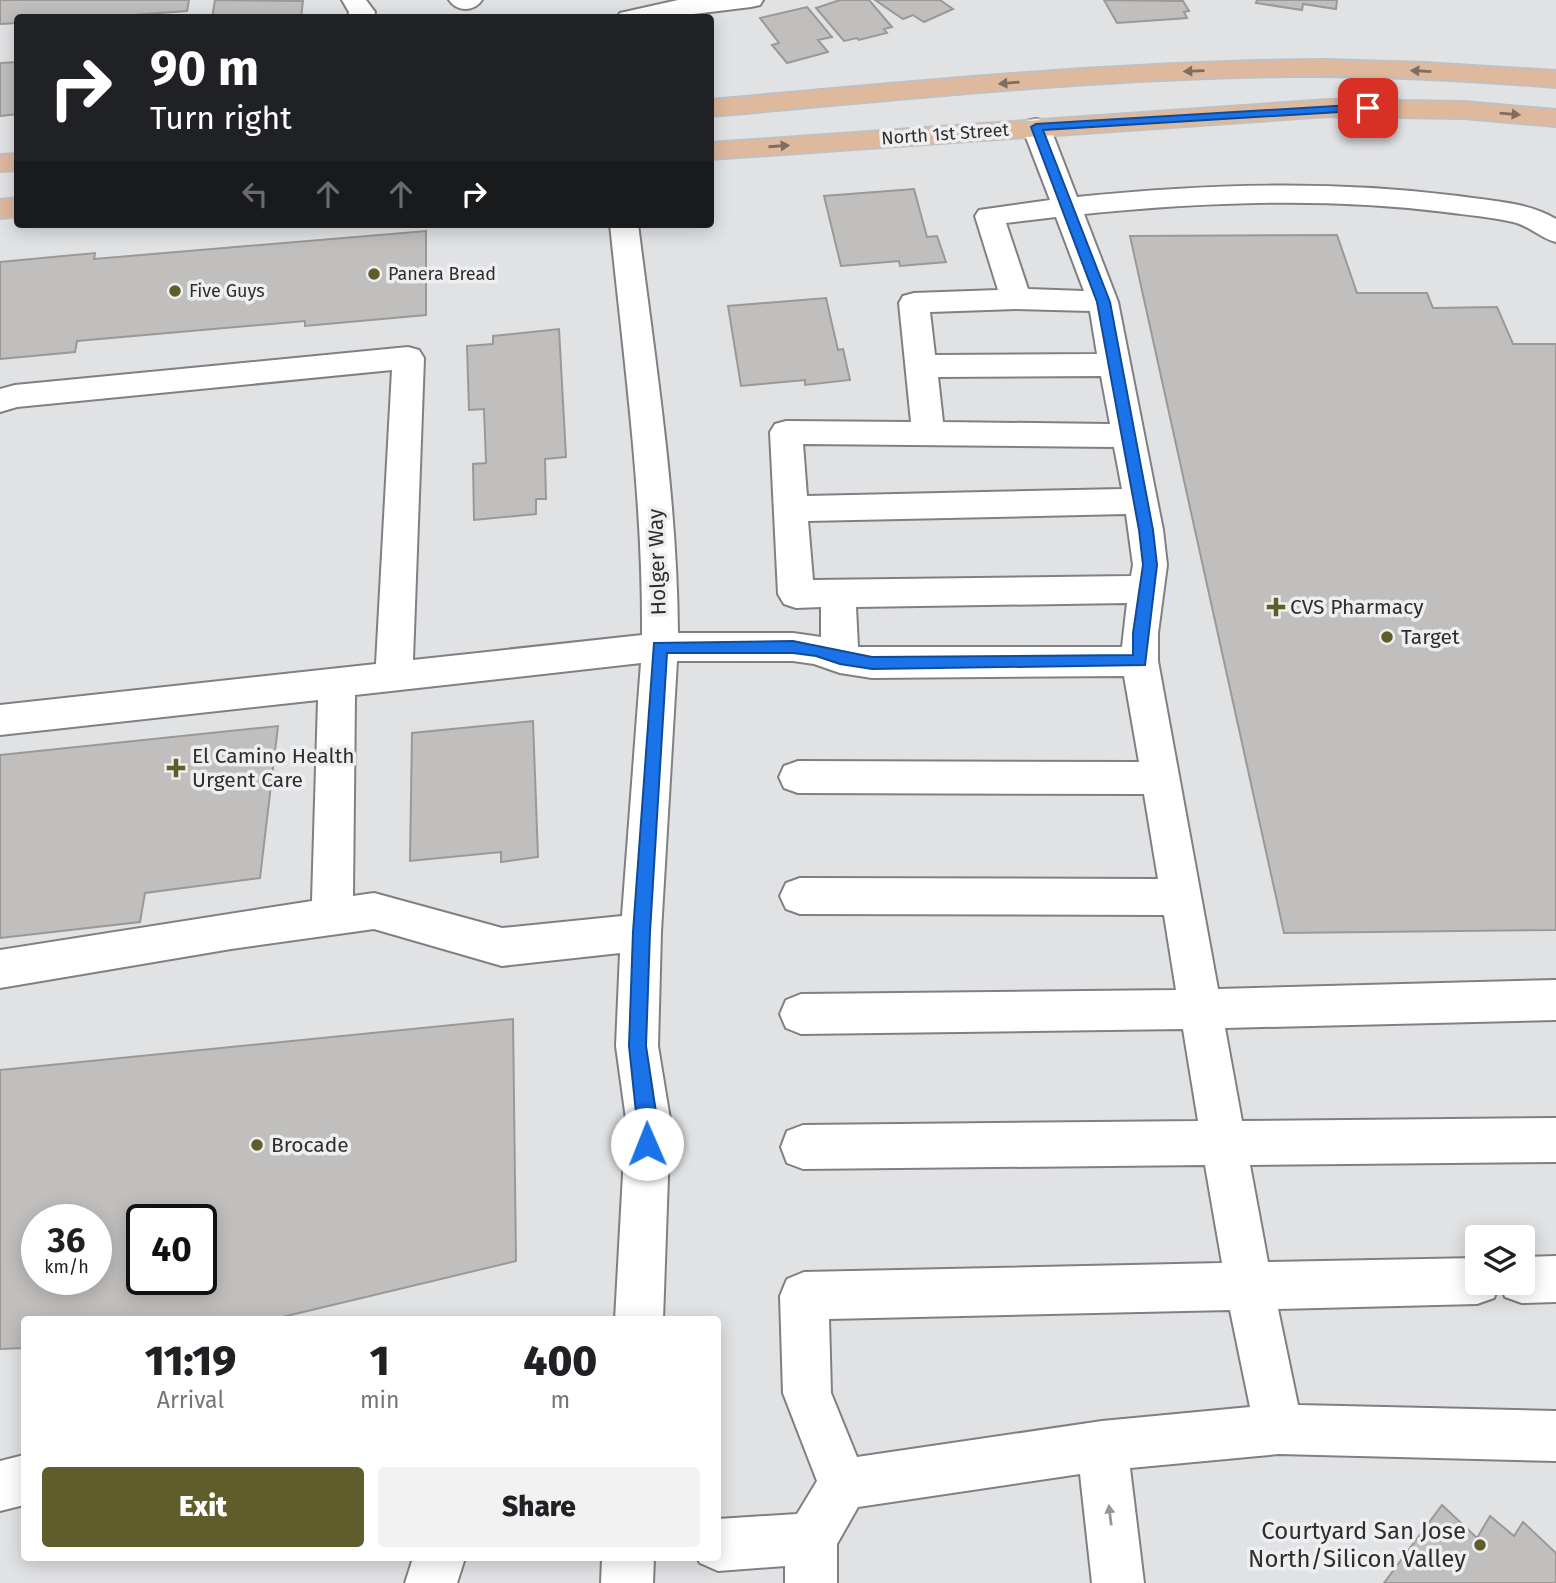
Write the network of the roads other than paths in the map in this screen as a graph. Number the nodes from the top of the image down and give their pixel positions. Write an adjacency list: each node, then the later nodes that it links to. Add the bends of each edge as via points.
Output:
1 (461, 0): 2 (street)
2 (470, 0)
3 (751, 0): 4 (street)
4 (645, 14)
5 (1556, 79): 6 (main road, one-way to 6, via 1372,68 1195,71)
6 (714, 108)
7 (1556, 118): 8 (main road, North 1st Street, one-way to 7, via 1354,108)
8 (1036, 127): 9 (main road, North 1st Street, one-way to 8); 10 (street)
9 (714, 152)
10 (1068, 206): 12 (street, via 1313,192 1425,200 1522,215); 13 (street, via 989,216); 14 (street)
11 (624, 228): 24 (street, Holger Way, via 653,474)
12 (1556, 233)
13 (1016, 299): 14 (street); 16 (street, via 914,303)
14 (1104, 302): 15 (street)
15 (1115, 365): 16 (street); 19 (street)
16 (921, 366): 18 (street)
17 (0, 401): 27 (street, via 408,358)
18 (928, 433): 19 (street); 21 (street, via 786,432)
19 (1128, 436): 20 (street)
20 (1141, 500): 21 (street); 22 (street, via 1150,565)
21 (791, 509): 23 (street, via 796,594)
22 (1146, 589): 23 (street); 26 (street)
23 (838, 592): 25 (street)
24 (660, 647): 25 (street, via 793,647); 27 (street); 35 (street, Holger Way)
25 (840, 659): 26 (street, via 872,663)
26 (1140, 661): 31 (street)
27 (394, 676): 28 (street)
28 (337, 683): 29 (street); 34 (street)
29 (0, 720)
30 (798, 777): 31 (street)
31 (1161, 778): 33 (street)
32 (800, 896): 33 (street)
33 (1181, 897): 38 (street)
34 (332, 916): 35 (street, via 374,911 502,947); 36 (street)
35 (641, 932): 47 (street, Holger Way, via 638,1046 648,1119)
36 (0, 969)
37 (1556, 1000): 38 (street)
38 (1201, 1009): 39 (street); 41 (street)
39 (801, 1014)
40 (1556, 1140): 41 (street)
41 (1224, 1142): 42 (street); 46 (street)
42 (803, 1147)
43 (1556, 1279): 44 (street)
44 (1535, 1280)
45 (1465, 1281): 46 (street)
46 (1249, 1286): 48 (street); 52 (street, via 804,1296 807,1393)
47 (639, 1316)
48 (1279, 1429): 49 (street); 50 (street)
49 (1556, 1436)
50 (1102, 1446): 52 (street); 60 (street, one-way to 50)
51 (21, 1481): 53 (street)
52 (842, 1484): 57 (street)
53 (0, 1486)
54 (721, 1546): 57 (street)
55 (438, 1561): 58 (street)
56 (628, 1561): 59 (street)
57 (811, 1561)
58 (431, 1583)
59 (627, 1583)
60 (1118, 1583)

